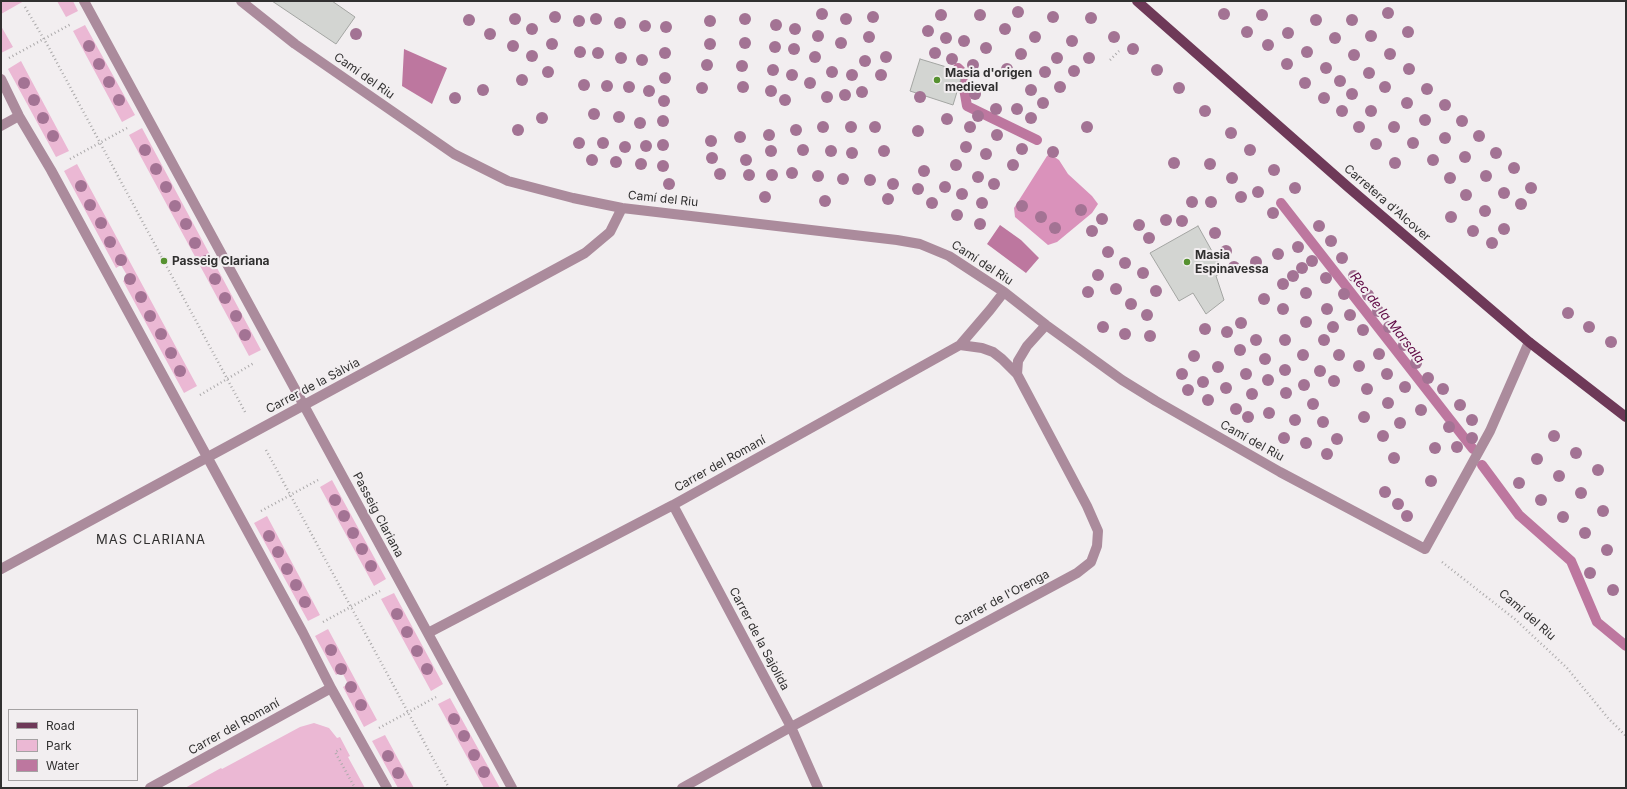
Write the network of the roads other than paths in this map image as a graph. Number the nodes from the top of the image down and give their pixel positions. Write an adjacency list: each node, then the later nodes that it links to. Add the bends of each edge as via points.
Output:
1 (84, 1): 13 (street, Passeig Clariana)
2 (241, 1): 7 (street, Camí del Riu, via 295,44 454,154 508,181)
3 (1137, 1): 10 (main road, Carretera d'Alcover)
4 (1, 78): 5 (street)
5 (19, 116): 6 (street); 15 (street, via 51,170)
6 (1, 126)
7 (622, 208): 8 (street, Camí del Riu, via 920,244 949,256); 13 (street, Carrer de la Sàlvia, via 610,232 585,253)
8 (1004, 292): 9 (street, Camí del Riu); 11 (street, Carrer del Romaní)
9 (1046, 325): 10 (street, Camí del Riu, via 1122,380 1156,401 1280,472 1425,548 1490,431); 12 (street, via 1027,346 1018,361)
10 (1529, 342): 14 (main road, Carretera d'Alcover)
11 (960, 345): 12 (street, Carrer de l'Orenga, via 993,352); 16 (street, Carrer del Romaní)
12 (1016, 374): 20 (street, Carrer de l'Orenga, via 1098,531 1097,546 1091,562 1077,572)
13 (305, 406): 15 (street, Carrer de la Sàlvia); 18 (street, Passeig Clariana)
14 (1626, 417)
15 (207, 458): 17 (street, Carrer de la Sàlvia); 19 (street, via 303,633)
16 (673, 505): 18 (street, Carrer del Romaní); 20 (street, Carrer de la Sajolida)
17 (1, 569)
18 (428, 633): 23 (street, Passeig Clariana)
19 (330, 688): 21 (street, Carrer del Romaní); 22 (street)
20 (791, 727): 24 (street, Carrer de l'Orenga); 25 (street, Carrer de la Sajolida)
21 (150, 788)
22 (387, 788)
23 (512, 788)
24 (682, 788)
25 (818, 788)

